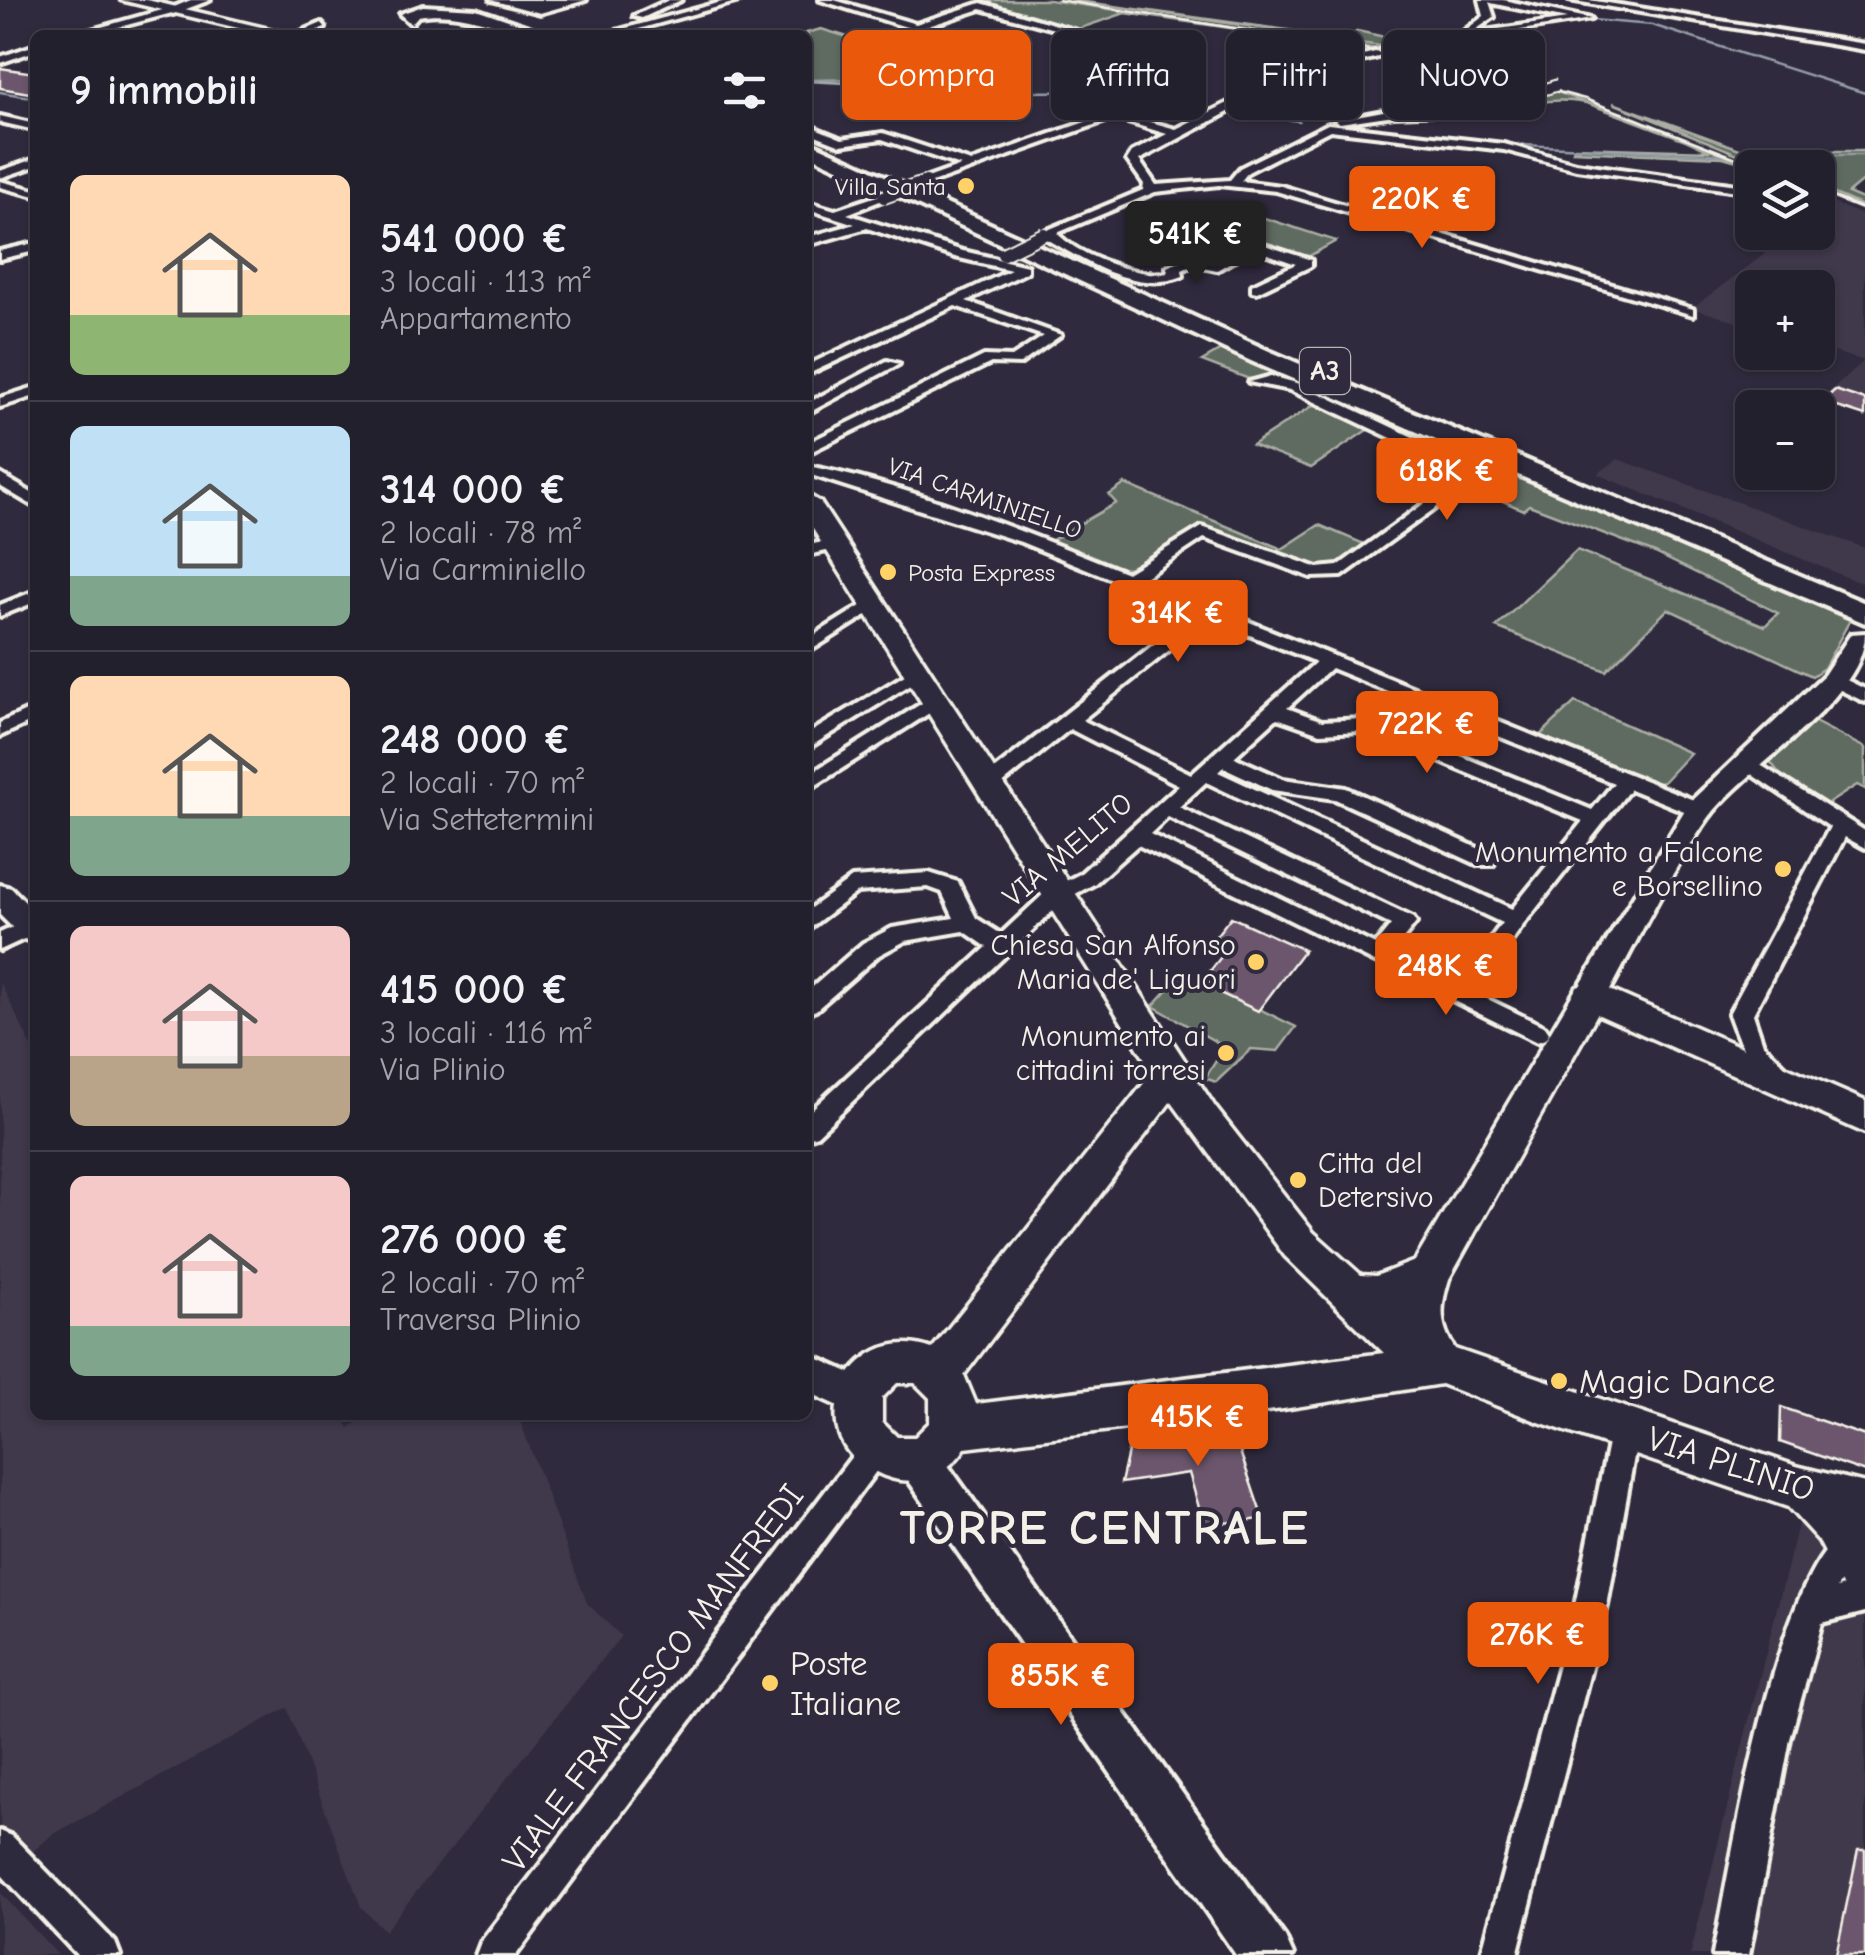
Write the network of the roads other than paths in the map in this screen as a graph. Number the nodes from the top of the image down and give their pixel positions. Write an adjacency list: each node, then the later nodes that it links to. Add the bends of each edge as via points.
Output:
1 (128, 0): 15 (main road)
2 (204, 0): 15 (main road)
3 (426, 0): 17 (highway, via 392,10 392,18)
4 (447, 0): 17 (highway, via 400,12)
5 (468, 0): 22 (highway)
6 (488, 0): 22 (highway)
7 (500, 0): 8 (highway, via 540,8)
8 (578, 0)
9 (589, 0): 22 (highway)
10 (678, 0): 23 (street, via 642,13)
11 (739, 0): 24 (street)
12 (824, 0): 25 (street, via 916,26 981,6)
13 (1488, 0): 26 (street, via 1486,22); 27 (street, via 1586,20)
14 (1573, 0): 28 (street)
15 (172, 10): 19 (street); 20 (main road)
16 (1777, 20): 28 (street)
17 (412, 25): 22 (highway, via 408,14 417,8 451,6)
18 (322, 26): 21 (street)
19 (97, 30)
20 (265, 30)
21 (312, 30)
22 (555, 30)
23 (624, 30)
24 (629, 30)
25 (1072, 30)
26 (1467, 30)
27 (1516, 30)
28 (1865, 45)
29 (30, 50): 31 (street)
30 (1383, 53): 38 (street, bridge, via 1287,77)
31 (0, 60)
32 (1558, 85): 35 (street, bridge, via 1521,108 1394,112)
33 (0, 119): 34 (street)
34 (29, 126): 37 (street)
35 (1323, 127): 44 (street, via 1244,170); 46 (street, via 1504,147 1576,166)
36 (812, 130): 42 (street, via 841,142 883,136)
37 (0, 133)
38 (1180, 134): 42 (street, via 1114,115); 47 (street, via 1133,158)
39 (812, 138): 77 (highway, A3)
40 (812, 148): 77 (highway, A3, via 1260,356)
41 (30, 164): 43 (street)
42 (969, 165): 50 (street, bridge)
43 (0, 175)
44 (1235, 182): 47 (street); 61 (street, via 1446,236)
45 (0, 184): 48 (street)
46 (1735, 188)
47 (1151, 189): 52 (street)
48 (30, 192)
49 (812, 205): 50 (street)
50 (837, 213): 51 (street)
51 (868, 224): 54 (street); 58 (street)
52 (1047, 233): 58 (street, bridge); 59 (street, via 1076,251 1155,279 1173,278 1179,273 1171,270 1192,261 1213,268 1252,246 1307,263)
53 (0, 240): 55 (street)
54 (812, 240)
55 (30, 248)
56 (30, 248): 57 (street)
57 (0, 255)
58 (998, 257): 60 (street, via 1024,269)
59 (1257, 288)
60 (958, 302): 63 (street); 68 (street, via 1054,335 1015,361 988,358)
61 (1688, 312)
62 (892, 364): 67 (street)
63 (812, 368)
64 (1256, 382): 74 (street, via 1295,388 1465,467 1470,477 1342,571 1317,572 1202,532)
65 (30, 393): 66 (street)
66 (0, 403)
67 (812, 407)
68 (812, 447)
69 (812, 471): 74 (street, VIA CARMINIELLO)
70 (0, 479): 71 (street)
71 (30, 499)
72 (812, 516): 73 (main road)
73 (821, 547): 76 (main road)
74 (1130, 580): 80 (street, VIA CARMINIELLO)
75 (30, 598): 78 (street)
76 (872, 604): 79 (street); 81 (main road)
77 (1856, 609): 82 (main road)
78 (0, 611)
79 (812, 644)
80 (1326, 662): 85 (street, VIA MELITO); 93 (street, VIA CARMINIELLO)
81 (918, 672): 84 (main road); 89 (street)
82 (1834, 680): 83 (street); 90 (main road)
83 (1865, 696)
84 (934, 700): 92 (street); 94 (main road)
85 (1274, 710): 91 (street, VIA MELITO); 97 (street, via 1320,728 1383,730)
86 (30, 715): 88 (street)
87 (1069, 720): 91 (street); 91 (street, via 1196,620 1300,666); 94 (street)
88 (0, 730)
89 (812, 739)
90 (1746, 762): 96 (main road); 98 (street)
91 (1200, 773): 95 (street, VIA MELITO); 101 (street, via 1339,793); 105 (street)
92 (812, 781)
93 (1625, 782): 96 (street, VIA CARMINIELLO); 97 (street)
94 (988, 785): 102 (main road)
95 (1164, 808): 99 (street, VIA MELITO); 111 (street, via 1405,922)
96 (1700, 810): 113 (main road)
97 (1596, 819): 105 (street)
98 (1840, 828): 100 (street); 117 (street, via 1741,1014 1753,1048)
99 (1135, 835): 102 (street, VIA MELITO, via 1087,879); 111 (street)
100 (1865, 841)
101 (1486, 860)
102 (1056, 895): 110 (street, VIA MELITO); 116 (main road)
103 (0, 896): 107 (main road)
104 (812, 917): 106 (street, via 852,885 928,880 950,887)
105 (1515, 920): 112 (street)
106 (967, 923): 110 (street); 114 (street, via 900,934)
107 (30, 926)
108 (30, 930): 109 (street)
109 (0, 942)
110 (1003, 946): 119 (street, VIA MELITO)
111 (1378, 956): 112 (street)
112 (1462, 996): 115 (street)
113 (1590, 996): 117 (main road); 120 (main road)
114 (812, 1001)
115 (1536, 1033)
116 (1172, 1076): 121 (main road, via 1299,1244); 125 (main road)
117 (1804, 1089): 118 (main road)
118 (1865, 1118)
119 (812, 1124)
120 (1430, 1274): 121 (main road, via 1376,1294); 122 (main road, via 1418,1329)
121 (1349, 1292): 123 (main road, via 1408,1350)
122 (1442, 1364): 123 (main road, VIA PLINIO); 127 (main road, VIA PLINIO)
123 (1398, 1368): 128 (main road, VIA PLINIO)
124 (812, 1374): 126 (main road)
125 (938, 1375): 126 (main road, via 912,1365 890,1367); 128 (main road, via 954,1396)
126 (859, 1396): 128 (main road, via 858,1423)
127 (1625, 1429): 129 (main road, VIA PLINIO, via 1796,1488); 136 (street, via 1592,1606)
128 (915, 1445): 134 (street, VIALE FRANCESCO MANFREDI); 135 (main road)
129 (1855, 1542): 131 (street, via 1831,1562)
130 (1865, 1596): 131 (street)
131 (1812, 1610): 137 (street, via 1800,1636)
132 (0, 1848): 133 (street)
133 (95, 1950)
134 (494, 1955)
135 (1268, 1955)
136 (1499, 1955)
137 (1732, 1955)

